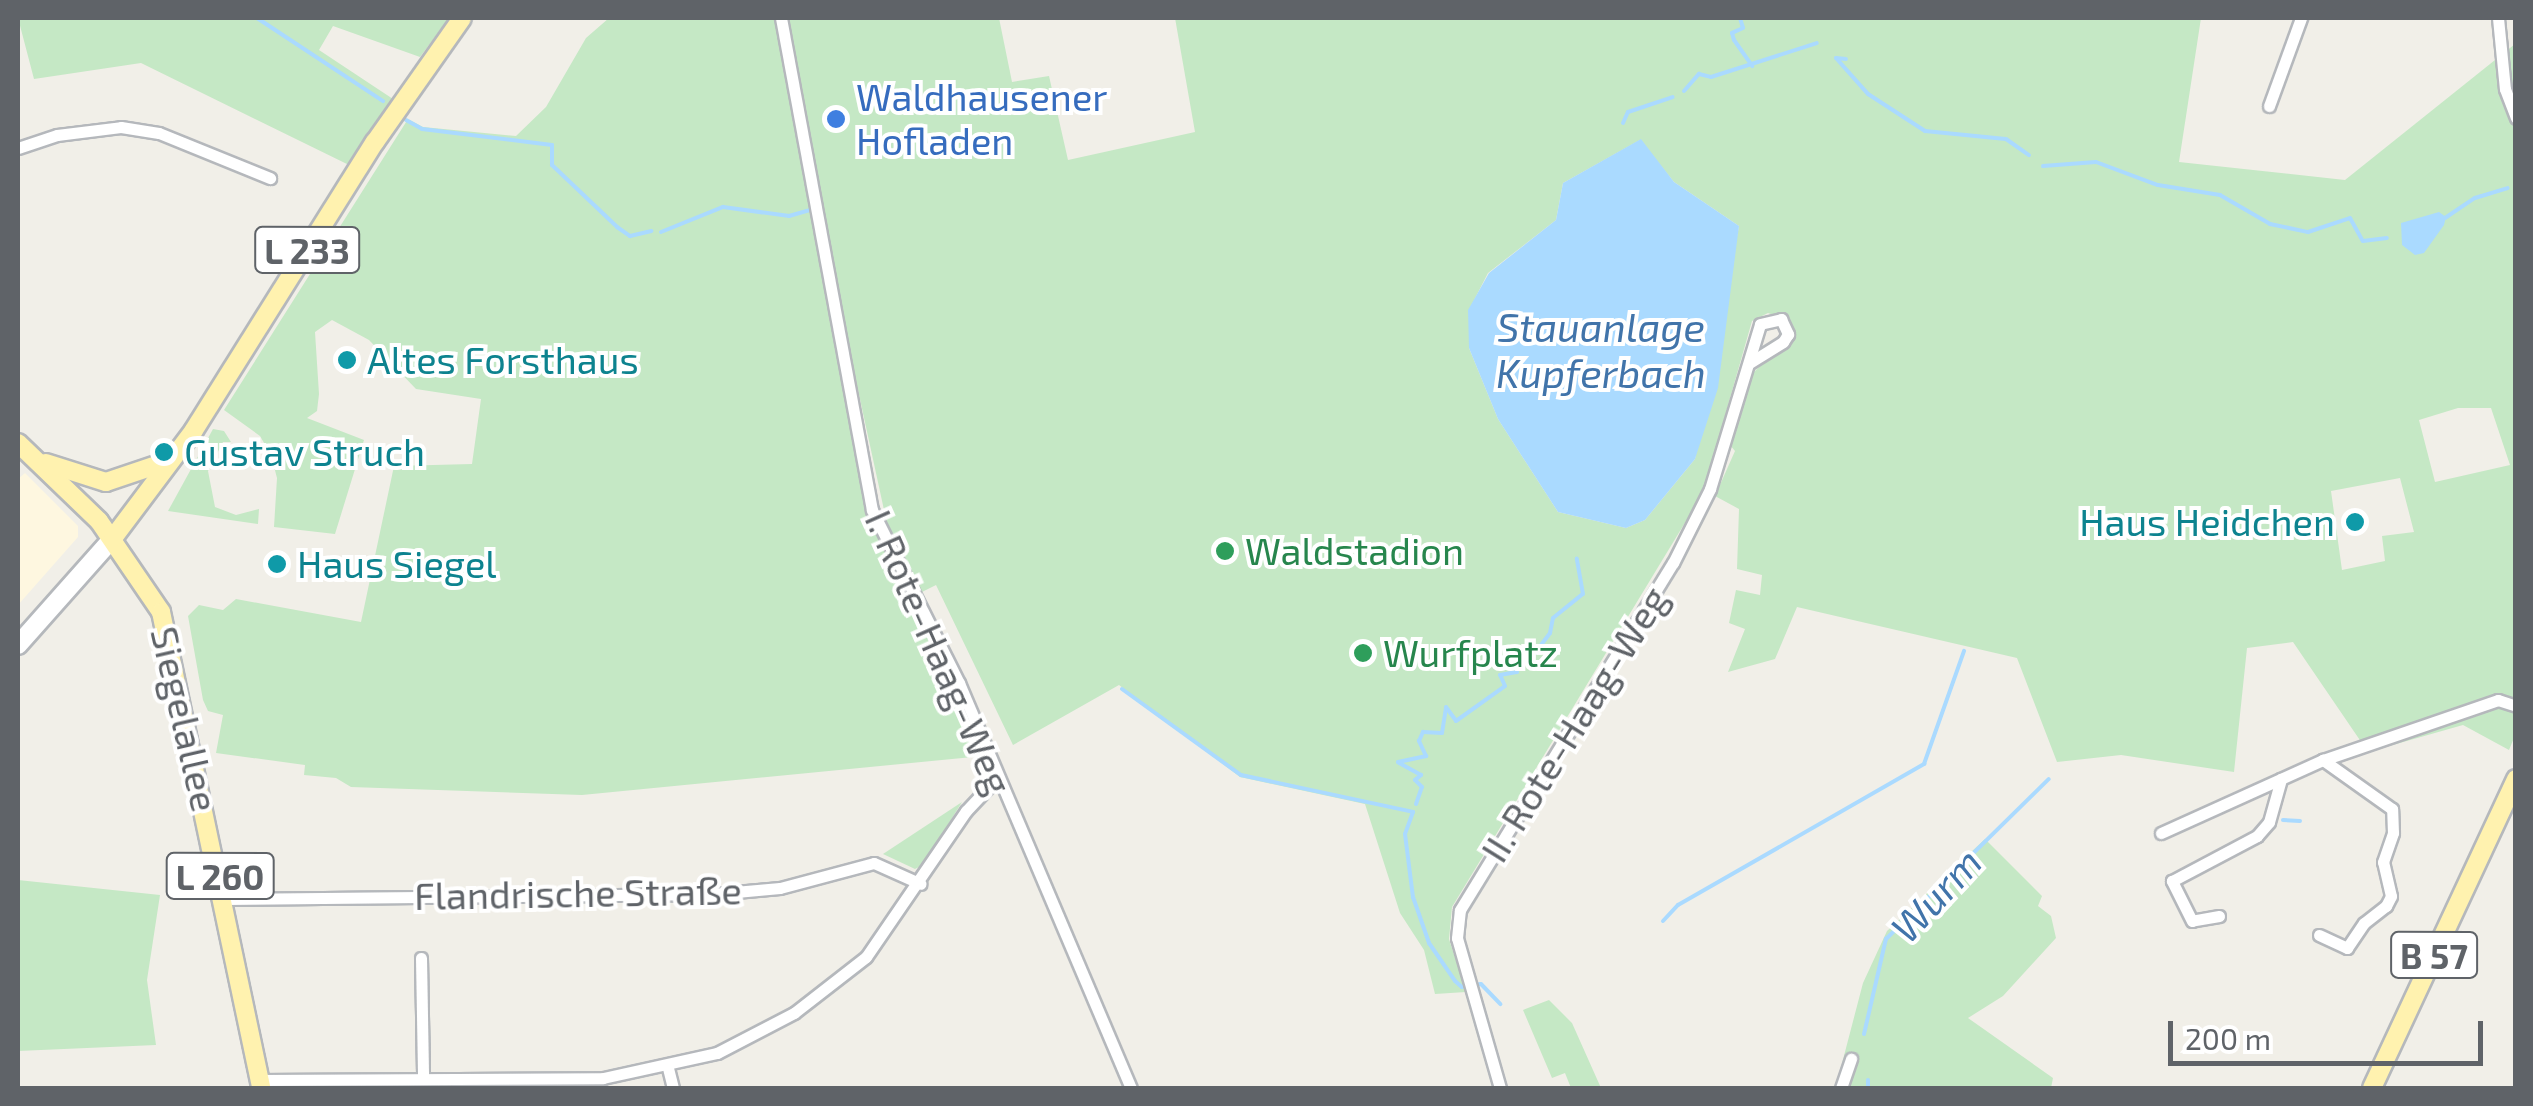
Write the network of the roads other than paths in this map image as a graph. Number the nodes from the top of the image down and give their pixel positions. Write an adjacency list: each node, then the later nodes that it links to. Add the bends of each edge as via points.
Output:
1 (462, 18): 11 (main road, L 233)
2 (781, 18): 17 (street, I. Rote-Haag-Weg, via 872,510 918,595)
3 (2301, 18): 5 (street)
4 (2498, 18): 6 (street, via 2505,89)
5 (2269, 106)
6 (2516, 118)
7 (18, 148): 8 (street, via 121,127 160,133)
8 (270, 178)
9 (1749, 363): 32 (street, II. Rote-Haag-Weg, via 1710,489 1673,563 1460,910 1457,938)
10 (18, 443): 12 (main road, L 260)
11 (175, 457): 12 (main road, via 135,477 106,482); 13 (main road, L 233)
12 (36, 460): 13 (main road, L 260)
13 (114, 538): 14 (main road, L 233); 22 (main road, Siegelallee / L 260, via 149,588 167,632)
14 (18, 645)
15 (2516, 706): 16 (street, via 2498,700)
16 (2323, 760): 18 (street); 24 (street, via 2392,808 2394,833 2383,862 2391,896 2386,906 2347,948)
17 (997, 778): 21 (street, via 966,810); 31 (street, I. Rote-Haag-Weg)
18 (2280, 779): 20 (street); 23 (street, via 2276,806 2257,836 2172,881 2192,921)
19 (2516, 779): 34 (main road, B 57)
20 (2161, 833)
21 (922, 884): 22 (street, Flandrische Straße, via 874,862 780,888 713,894); 27 (street, via 839,982 754,1036)
22 (225, 899): 29 (main road, Siegelallee / L 260)
23 (2218, 916)
24 (2318, 935)
25 (422, 958): 28 (street)
26 (1852, 1060): 33 (street)
27 (668, 1068): 28 (street, via 603,1078); 30 (street)
28 (423, 1078): 29 (street)
29 (260, 1084)
30 (673, 1088)
31 (1131, 1088)
32 (1500, 1088)
33 (1841, 1088)
34 (2372, 1088)

